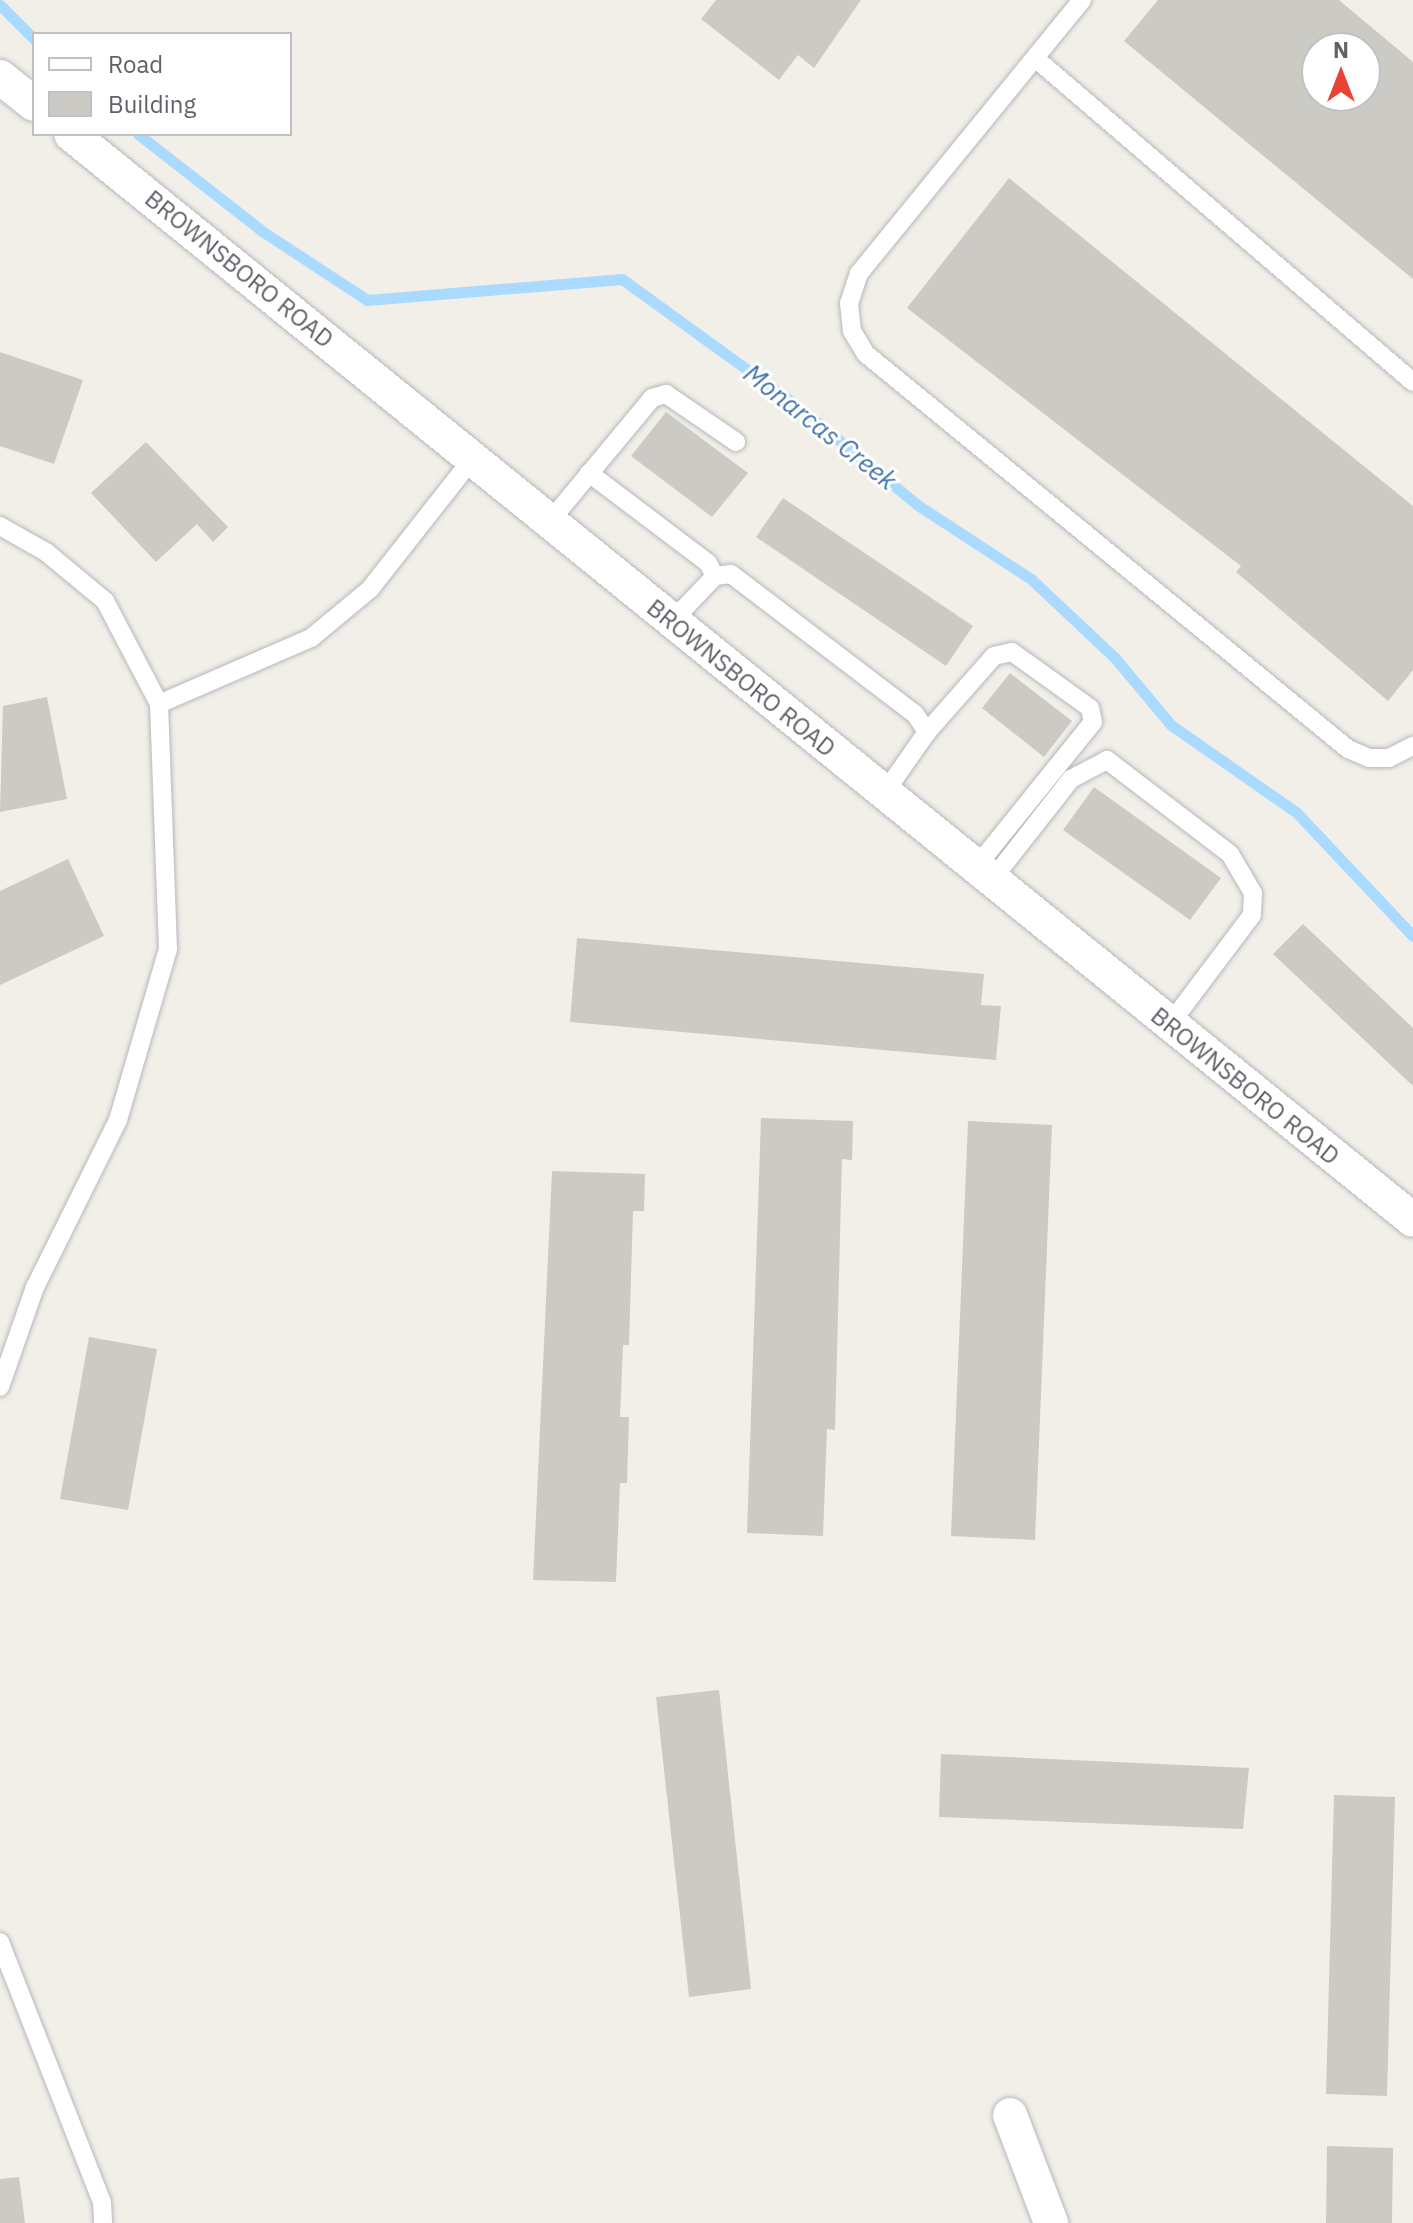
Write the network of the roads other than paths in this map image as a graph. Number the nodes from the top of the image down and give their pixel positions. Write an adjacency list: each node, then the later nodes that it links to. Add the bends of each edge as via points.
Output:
1 (1082, 0): 2 (lane)
2 (1035, 58): 6 (lane); 16 (lane, via 859,273 849,303 852,331 866,354 1348,749 1369,758 1389,758)
3 (0, 77): 4 (street)
4 (32, 102)
5 (73, 136): 8 (street, BROWNSBORO ROAD)
6 (1413, 382)
7 (736, 442): 9 (lane, via 666,394 652,398)
8 (473, 458): 10 (street, BROWNSBORO ROAD); 14 (lane, via 370,589 311,638)
9 (589, 473): 10 (lane); 12 (lane, via 708,563)
10 (550, 521): 13 (street, BROWNSBORO ROAD)
11 (0, 526): 14 (lane, via 46,552 105,601 141,661)
12 (715, 576): 13 (lane); 15 (lane, via 731,574 915,714)
13 (672, 621): 17 (street, BROWNSBORO ROAD)
14 (159, 704): 21 (lane, via 168,949 118,1120 35,1287)
15 (927, 732): 17 (lane); 18 (lane, via 994,656 1012,652 1090,708 1093,722)
16 (1413, 746)
17 (883, 795): 18 (street, BROWNSBORO ROAD)
18 (983, 875): 19 (street, BROWNSBORO ROAD); 19 (lane, via 1071,779 1107,760 1230,854 1253,893 1252,915)
19 (1169, 1025): 20 (street, BROWNSBORO ROAD)
20 (1413, 1220)
21 (0, 1387)
22 (0, 1942): 24 (lane, via 102,2202)
23 (1010, 2115): 25 (street)
24 (103, 2223)
25 (1051, 2223)

